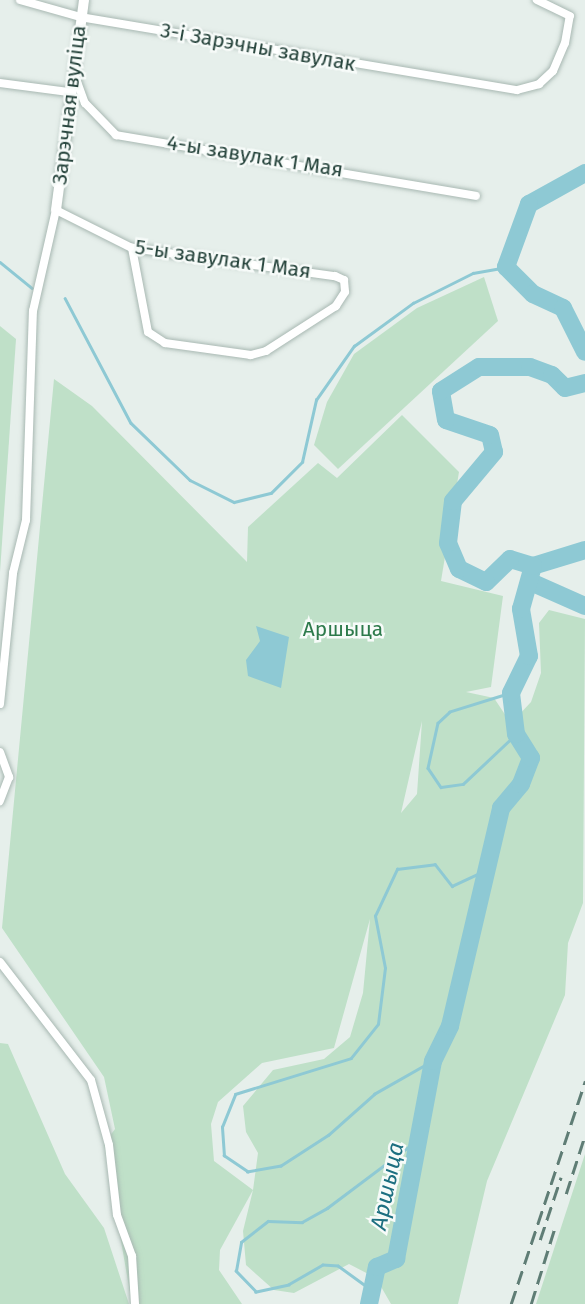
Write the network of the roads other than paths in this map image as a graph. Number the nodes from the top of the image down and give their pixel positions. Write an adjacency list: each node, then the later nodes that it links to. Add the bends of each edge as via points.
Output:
1 (20, 0): 4 (street, 3-і Зарэчны завулак)
2 (84, 0): 4 (street, Зарэчная вуліца)
3 (537, 0): 4 (street, 3-і Зарэчны завулак, via 554,4 570,16 553,71 539,84 497,89)
4 (80, 17): 5 (street, Зарэчная вуліца)
5 (72, 66): 7 (street, Зарэчная вуліца); 8 (street, 4-ы завулак 1 Мая, via 85,103 116,135)
6 (0, 83): 7 (street)
7 (68, 92): 9 (street, Зарэчная вуліца)
8 (476, 196)
9 (56, 210): 10 (street, 5-ы завулак 1 Мая); 11 (street, via 33,311 26,520 12,573)
10 (132, 248): 10 (street, 5-ы завулак 1 Мая, via 148,332 165,343 251,355 266,351 336,306 345,292 344,280 335,276)
11 (0, 704)
12 (0, 752): 13 (street, via 9,777)
13 (0, 801)
14 (0, 962): 15 (street, via 91,1080 109,1145 117,1214 132,1256)
15 (135, 1304)

